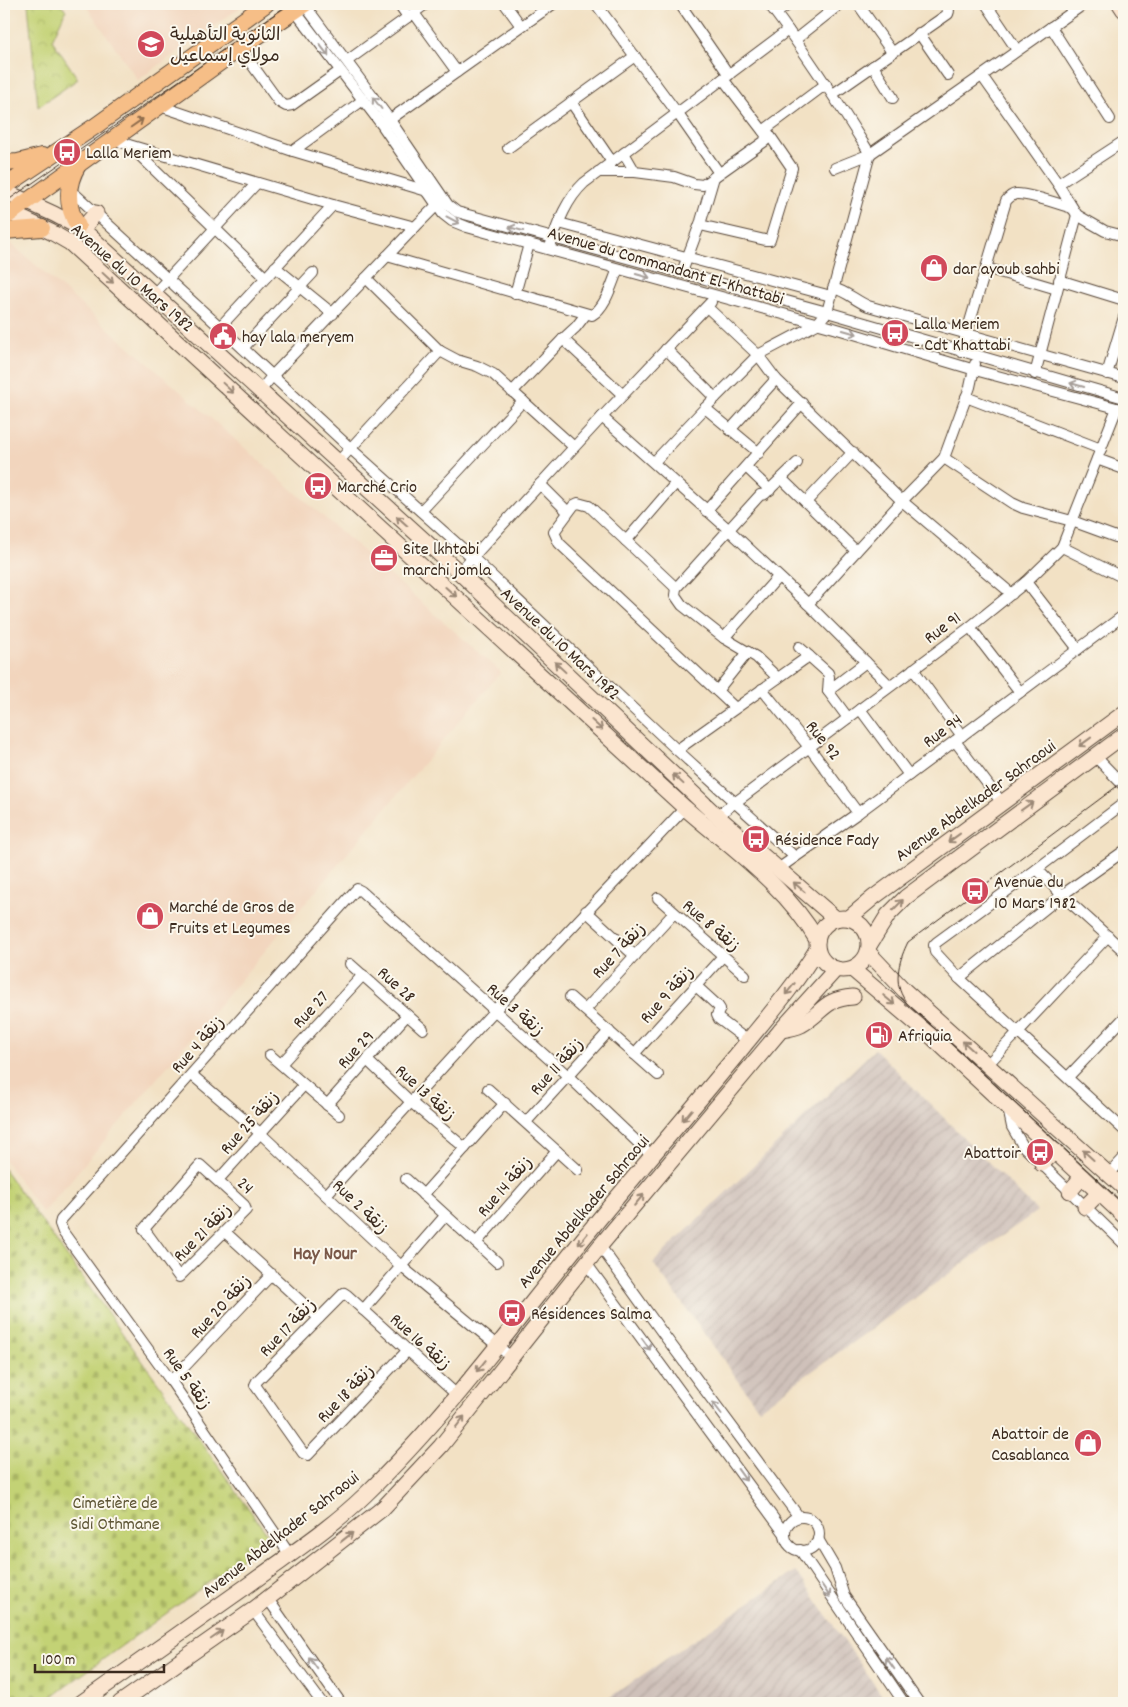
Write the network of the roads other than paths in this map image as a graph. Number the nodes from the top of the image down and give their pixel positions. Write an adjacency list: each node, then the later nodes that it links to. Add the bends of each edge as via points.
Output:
1 (266, 4): 50 (main road)
2 (399, 4): 19 (street)
3 (426, 4): 19 (street)
4 (505, 4): 20 (street)
5 (553, 4): 20 (street)
6 (596, 4): 28 (street)
7 (680, 4): 35 (street)
8 (769, 4): 18 (street)
9 (790, 4): 18 (street)
10 (840, 4): 24 (street)
11 (858, 4): 27 (street)
12 (944, 4): 23 (street, via 949,13)
13 (986, 4): 26 (street)
14 (1084, 4): 21 (street)
15 (1120, 4): 17 (main road)
16 (301, 6): 25 (main road); 29 (street, Avenue du Commandant El-Khattabi); 31 (street, Avenue du Commandant El-Khattabi, one-way to 31)
17 (1124, 10)
18 (776, 13): 22 (street)
19 (411, 15): 29 (street); 32 (street)
20 (521, 26): 32 (street)
21 (1050, 27): 26 (street); 43 (street)
22 (788, 30): 24 (street); 35 (street)
23 (919, 33): 27 (street); 33 (street)
24 (796, 39): 36 (street)
25 (240, 48): 31 (street, via 279,102 286,106); 41 (main road)
26 (1017, 50): 34 (street)
27 (892, 52): 30 (street)
28 (635, 56): 40 (street); 42 (street)
29 (347, 61): 44 (street, Avenue du Commandant El-Khattabi, one-way to 29)
30 (873, 66): 37 (street); 38 (street)
31 (340, 70): 39 (street, Avenue du Commandant El-Khattabi)
32 (457, 72): 44 (street)
33 (948, 75)
34 (982, 76): 52 (street); 61 (street)
35 (726, 77): 42 (street); 45 (street)
36 (826, 84): 37 (street); 45 (street)
37 (833, 94): 52 (street)
38 (893, 98)
39 (363, 100): 44 (street, Avenue du Commandant El-Khattabi); 49 (street)
40 (571, 102): 48 (street); 53 (street)
41 (160, 106): 46 (main road, one-way to 41); 49 (street)
42 (678, 114): 51 (street); 59 (street)
43 (1110, 119)
44 (386, 122): 64 (street, Avenue du Commandant El-Khattabi); 67 (street, Avenue du Commandant El-Khattabi)
45 (764, 130): 59 (street, via 765,141); 73 (street, via 792,168 770,240)
46 (122, 142): 55 (main road); 60 (street); 77 (street)
47 (1123, 144): 61 (street)
48 (508, 148)
49 (293, 151): 64 (street)
50 (54, 153): 54 (main road); 62 (main road)
51 (624, 153): 53 (street); 58 (street)
52 (870, 154): 56 (street); 95 (street)
53 (612, 162): 57 (street)
54 (4, 163)
55 (78, 165): 66 (main road); 74 (main road, via 68,196 71,212)
56 (835, 168)
57 (598, 172): 58 (street); 72 (street, via 574,192)
58 (635, 172): 59 (street, via 703,185)
59 (717, 175): 73 (street)
60 (257, 183): 68 (street); 77 (street)
61 (1058, 184): 69 (street)
62 (4, 187)
63 (4, 191): 66 (main road, Avenue du 10 Mars 1982)
64 (427, 191): 67 (street, Avenue du Commandant El-Khattabi)
65 (76, 195): 70 (street)
66 (26, 202): 71 (main road); 74 (main road, Avenue du 10 Mars 1982)
67 (440, 202): 75 (street); 80 (street, Avenue du Commandant El-Khattabi, one-way to 67, via 468,216); 81 (street, Avenue du Commandant El-Khattabi, one-way to 81, via 443,214 452,221)
68 (332, 204): 75 (street); 85 (street)
69 (1075, 211): 79 (street, via 1105,231); 86 (street, via 1022,195 1009,197); 93 (street)
70 (96, 213): 74 (main road); 92 (street)
71 (6, 214): 76 (main road, Avenue du 10 Mars 1982)
72 (559, 223): 80 (street); 84 (street)
73 (700, 225): 84 (street)
74 (80, 227): 96 (main road, Avenue du 10 Mars 1982)
75 (415, 227): 83 (street)
76 (42, 228): 78 (main road); 197 (main road, Avenue du 10 Mars 1982, one-way to 197, via 70,243)
77 (215, 230): 90 (street); 92 (street)
78 (4, 231)
79 (1124, 236)
80 (553, 239): 82 (street); 88 (street, Avenue du Commandant El-Khattabi)
81 (529, 244): 82 (street, Avenue du Commandant El-Khattabi); 97 (street)
82 (550, 250): 87 (street, Avenue du Commandant El-Khattabi)
83 (387, 256): 91 (street); 97 (street)
84 (688, 258): 88 (street); 95 (street)
85 (275, 267): 90 (street); 94 (street)
86 (986, 268): 93 (street); 107 (street)
87 (618, 269): 98 (street, Avenue du Commandant El-Khattabi, one-way to 98); 103 (street, via 596,313)
88 (682, 272): 101 (street, Avenue du Commandant El-Khattabi)
89 (313, 273): 94 (street)
90 (265, 277): 106 (street)
91 (366, 278): 102 (street); 111 (street)
92 (169, 279): 96 (street); 106 (street)
93 (1058, 285): 99 (street); 115 (street)
94 (300, 287): 102 (street); 109 (street)
95 (832, 292): 101 (street); 107 (street, via 845,292 868,306)
96 (154, 294): 122 (main road, Avenue du 10 Mars 1982)
97 (515, 294): 103 (street)
98 (715, 296): 100 (street); 105 (street, Avenue du Commandant El-Khattabi)
99 (1124, 300)
100 (707, 307): 110 (street); 113 (street)
101 (827, 312): 105 (street); 112 (street, Avenue du Commandant El-Khattabi)
102 (332, 314): 119 (street)
103 (586, 314): 108 (street)
104 (1124, 317): 118 (street)
105 (817, 324): 113 (street); 116 (street, Avenue du Commandant El-Khattabi, one-way to 116)
106 (220, 327): 109 (street)
107 (966, 334): 112 (street); 115 (street)
108 (563, 339): 123 (street); 124 (street)
109 (243, 348): 119 (street)
110 (666, 349): 124 (street); 125 (street)
111 (440, 351): 123 (street, via 493,374); 135 (street)
112 (961, 352): 114 (street, Avenue du Commandant El-Khattabi)
113 (758, 355): 120 (street); 125 (street)
114 (976, 356): 116 (street); 117 (street, Avenue du Commandant El-Khattabi)
115 (1040, 356): 117 (street); 118 (street)
116 (975, 370): 126 (street); 131 (street, Avenue du Commandant El-Khattabi)
117 (1035, 374): 127 (street, Avenue du Commandant El-Khattabi, one-way to 117)
118 (1107, 374): 121 (street)
119 (273, 375): 122 (street); 135 (street)
120 (776, 378): 129 (street); 133 (street)
121 (1124, 378)
122 (260, 391): 140 (main road, Avenue du 10 Mars 1982)
123 (512, 392): 128 (street)
124 (623, 395): 132 (street)
125 (715, 398): 130 (street)
126 (966, 398): 138 (street); 139 (street)
127 (1124, 398)
128 (523, 401): 134 (street); 151 (street)
129 (802, 403): 136 (street); 137 (street)
130 (704, 408): 133 (street); 141 (street)
131 (1120, 409): 138 (street, Rue 91)
132 (602, 417): 134 (street); 141 (street)
133 (730, 430): 137 (street)
134 (574, 447): 147 (street)
135 (350, 448): 140 (street); 151 (street)
136 (853, 452): 149 (street); 150 (street)
137 (759, 454): 143 (street)
138 (1099, 454): 144 (street); 154 (street, Rue 91)
139 (944, 458): 149 (street); 154 (street, via 1012,503)
140 (338, 462): 161 (main road, Avenue du 10 Mars 1982, one-way to 140)
141 (654, 462): 146 (street)
142 (797, 463): 145 (street)
143 (746, 467): 148 (street); 152 (street)
144 (1124, 469)
145 (782, 479): 148 (street); 150 (street)
146 (676, 483): 152 (street); 157 (street)
147 (540, 484): 153 (street); 160 (street)
148 (770, 490): 155 (street, via 760,495)
149 (902, 501): 159 (street); 166 (street)
150 (806, 502): 159 (street)
151 (421, 511): 160 (street)
152 (706, 511): 155 (street)
153 (568, 512): 157 (street, via 578,502 589,506); 181 (street, via 554,532 559,543)
154 (1072, 521): 156 (street); 158 (street, Rue 91)
155 (728, 529): 162 (street); 165 (street)
156 (1124, 540)
157 (626, 541): 165 (street)
158 (1062, 546): 163 (street); 164 (street, Rue 91)
159 (856, 551): 167 (street)
160 (472, 557): 161 (street); 190 (street)
161 (459, 572): 199 (main road, Avenue du 10 Mars 1982, one-way to 161)
162 (778, 577): 167 (street); 170 (street)
163 (1124, 578)
164 (1026, 582): 166 (street, Rue 91); 172 (street)
165 (676, 588): 170 (street, via 678,600)
166 (1012, 594): 169 (street, Rue 91)
167 (808, 604): 175 (street)
168 (1124, 614): 172 (street, Rue 94)
169 (970, 627): 176 (street, Rue 91); 182 (street)
170 (724, 638): 173 (street)
171 (799, 647): 174 (street)
172 (1078, 649): 182 (street, Rue 94)
173 (748, 652): 177 (street); 181 (street)
174 (809, 656): 177 (street); 180 (street, via 828,674)
175 (866, 662): 178 (street); 180 (street)
176 (913, 670): 178 (street, Rue 91); 188 (street)
177 (778, 678): 179 (street)
178 (890, 686): 184 (street, Rue 91)
179 (762, 689): 183 (street); 189 (street, Rue 92)
180 (828, 690): 186 (street)
181 (716, 691): 183 (street)
182 (1020, 692): 188 (street, Rue 94)
183 (735, 708): 190 (street)
184 (860, 709): 186 (street, Rue 91); 192 (street)
185 (1124, 713): 195 (main road, Avenue Abdelkader Sahraoui, one-way to 195)
186 (848, 718): 189 (street, Rue 91)
187 (1124, 735): 191 (main road, Avenue Abdelkader Sahraoui)
188 (959, 738): 192 (street, Rue 94); 195 (street)
189 (809, 747): 194 (street, Rue 91); 198 (street, Rue 92)
190 (677, 750): 194 (street)
191 (1095, 756): 193 (street); 212 (main road, Avenue Abdelkader Sahraoui, one-way to 191, via 888,915 906,896)
192 (909, 775): 198 (street, Rue 94)
193 (1124, 786)
194 (734, 803): 199 (street, Rue 91); 201 (street)
195 (1002, 803): 209 (main road, Avenue Abdelkader Sahraoui, one-way to 209)
196 (1124, 803): 203 (street)
197 (686, 808): 207 (street); 211 (main road, Avenue du 10 Mars 1982, via 781,891 798,910)
198 (858, 813): 201 (street, Rue 94)
199 (717, 816): 202 (main road, Avenue du 10 Mars 1982)
200 (1124, 851): 205 (street)
201 (795, 857): 202 (street, Rue 94)
202 (778, 869): 209 (main road, Avenue du 10 Mars 1982, one-way to 202)
203 (1037, 869): 205 (street); 220 (street, via 934,945 935,952)
204 (357, 889): 225 (street, Rue 3 زنقة); 238 (street, Rue 4 زنقة)
205 (1062, 895): 210 (street); 220 (street)
206 (658, 898): 208 (street, Rue 8 زنقة)
207 (586, 911): 214 (street); 225 (street)
208 (674, 913): 214 (street, Rue 7 زنقة); 215 (street, Rue 8 زنقة)
209 (842, 918): 211 (main road, via 824,926); 212 (main road, via 858,922 864,928)
210 (1108, 936): 213 (street); 231 (street)
211 (817, 944): 217 (main road, via 824,962); 232 (main road, Avenue Abdelkader Sahraoui, one-way to 232, via 801,976)
212 (869, 948): 217 (main road, via 859,965); 237 (main road, one-way to 212, via 904,990)
213 (1124, 951)
214 (635, 956): 224 (street, Rue 7 زنقة)
215 (723, 956): 219 (street, Rue 8 زنقة); 221 (street, Rue 9 زنقة)
216 (350, 964): 218 (street, Rue 28)
217 (844, 969): 229 (main road, Avenue Abdelkader Sahraoui); 247 (main road, one-way to 247, via 932,1037)
218 (362, 975): 226 (street, Rue 28); 236 (street, Rue 27)
219 (745, 976)
220 (959, 978): 231 (street)
221 (696, 985): 232 (street, via 718,1006 719,1019); 233 (street, Rue 9 زنقة)
222 (853, 996): 229 (main road, via 831,1001 799,1026)
223 (570, 997): 224 (street)
224 (585, 1010): 230 (street)
225 (495, 1012): 240 (street, Rue 3 زنقة); 244 (street)
226 (407, 1015): 228 (street, Rue 28); 235 (street, Rue 29)
227 (1124, 1018): 241 (street)
228 (423, 1029)
229 (781, 1030): 276 (main road, Avenue Abdelkader Sahraoui, one-way to 229)
230 (609, 1031): 233 (street); 240 (street, Rue 11 زنقة)
231 (1018, 1032): 237 (street); 241 (street)
232 (748, 1041): 255 (main road, Avenue Abdelkader Sahraoui, one-way to 255)
233 (634, 1054): 239 (street)
234 (270, 1055): 236 (street)
235 (367, 1060): 244 (street, Rue 13 زنقة); 246 (street, Rue 29)
236 (281, 1064): 242 (street)
237 (988, 1064): 259 (main road, one-way to 237)
238 (192, 1075): 251 (street, Rue 2 زنقة); 272 (street, Rue 4 زنقة)
239 (658, 1075)
240 (568, 1076): 249 (street, Rue 11 زنقة); 255 (street, Rue 3 زنقة)
241 (1068, 1077): 250 (street)
242 (304, 1085): 246 (street); 251 (street, Rue 25 زنقة)
243 (488, 1089): 245 (street)
244 (412, 1103): 252 (street, Rue 13 زنقة); 267 (street)
245 (505, 1104): 249 (street); 252 (street)
246 (327, 1105): 248 (street)
247 (1008, 1108): 254 (main road); 257 (street, via 1019,1140)
248 (339, 1115)
249 (526, 1122): 253 (street)
250 (1124, 1130)
251 (260, 1133): 262 (street, Rue 25 زنقة); 267 (street, Rue 2 زنقة)
252 (465, 1148): 266 (street)
253 (557, 1151): 258 (street); 274 (street, Rue 14 زنقة)
254 (1055, 1151): 257 (main road); 260 (main road)
255 (652, 1156): 285 (main road, Avenue Abdelkader Sahraoui, one-way to 285)
256 (1124, 1158): 259 (street)
257 (1042, 1164): 264 (street)
258 (578, 1170)
259 (1109, 1174): 263 (main road)
260 (1082, 1177): 264 (main road); 265 (main road)
261 (406, 1179): 266 (street)
262 (218, 1180): 269 (street, 24); 281 (street, 24, via 200,1165 144,1229)
263 (1124, 1188)
264 (1070, 1191): 268 (street)
265 (1099, 1193): 268 (main road); 271 (main road)
266 (423, 1195): 270 (street)
267 (326, 1196): 279 (street, Rue 2 زنقة)
268 (1086, 1206): 275 (street)
269 (247, 1208): 273 (street, Rue 21 زنقة)
270 (445, 1216): 274 (street); 279 (street, Rue 16 زنقة)
271 (1124, 1216)
272 (61, 1220): 288 (street, Rue 5 زنقة, via 63,1232)
273 (225, 1232): 280 (street); 281 (street, Rue 21 زنقة)
274 (476, 1243): 277 (street)
275 (1124, 1244)
276 (600, 1246): 278 (main road, Avenue Abdelkader Sahraoui); 291 (street, one-way to 276)
277 (497, 1262)
278 (586, 1263): 287 (main road, Avenue Abdelkader Sahraoui); 292 (street, one-way to 292)
279 (402, 1268): 283 (street, Rue 16 زنقة); 285 (street, Rue 2 زنقة)
280 (272, 1274): 284 (street); 288 (street, Rue 20 زنقة)
281 (179, 1277)
282 (344, 1293): 283 (street, Rue 16 زنقة); 284 (street, Rue 17 زنقة)
283 (363, 1310): 286 (street, Rue 16 زنقة)
284 (319, 1318): 290 (street, Rue 17 زنقة, via 255,1384)
285 (497, 1345): 287 (street, Rue 2 زنقة); 289 (main road, Avenue Abdelkader Sahraoui, one-way to 289)
286 (407, 1351): 289 (street, Rue 16 زنقة); 290 (street, Rue 18 زنقة)
287 (511, 1357): 296 (main road, Avenue Abdelkader Sahraoui, one-way to 287, via 383,1508 441,1446)
288 (171, 1381): 295 (street, Rue 5 زنقة)
289 (457, 1396): 295 (main road, Avenue Abdelkader Sahraoui, via 365,1495)
290 (306, 1455)
291 (798, 1517): 292 (street, via 789,1523); 293 (street, via 815,1522)
292 (785, 1534): 294 (street, via 790,1546)
293 (818, 1539): 294 (street, via 811,1548); 306 (street, one-way to 293, via 844,1596 835,1568)
294 (800, 1550): 305 (street, one-way to 305)
295 (290, 1555): 298 (main road, Avenue Abdelkader Sahraoui)
296 (268, 1599): 297 (main road, Avenue Abdelkader Sahraoui); 300 (street, one-way to 296)
297 (253, 1610): 299 (main road, Avenue Abdelkader Sahraoui, one-way to 297); 301 (street)
298 (149, 1655): 299 (main road); 302 (main road, Avenue Abdelkader Sahraoui)
299 (162, 1674): 303 (main road, Avenue Abdelkader Sahraoui)
300 (332, 1692): 301 (street); 304 (street)
301 (321, 1702)
302 (81, 1703)
303 (120, 1703)
304 (341, 1703)
305 (904, 1703)
306 (918, 1703)

